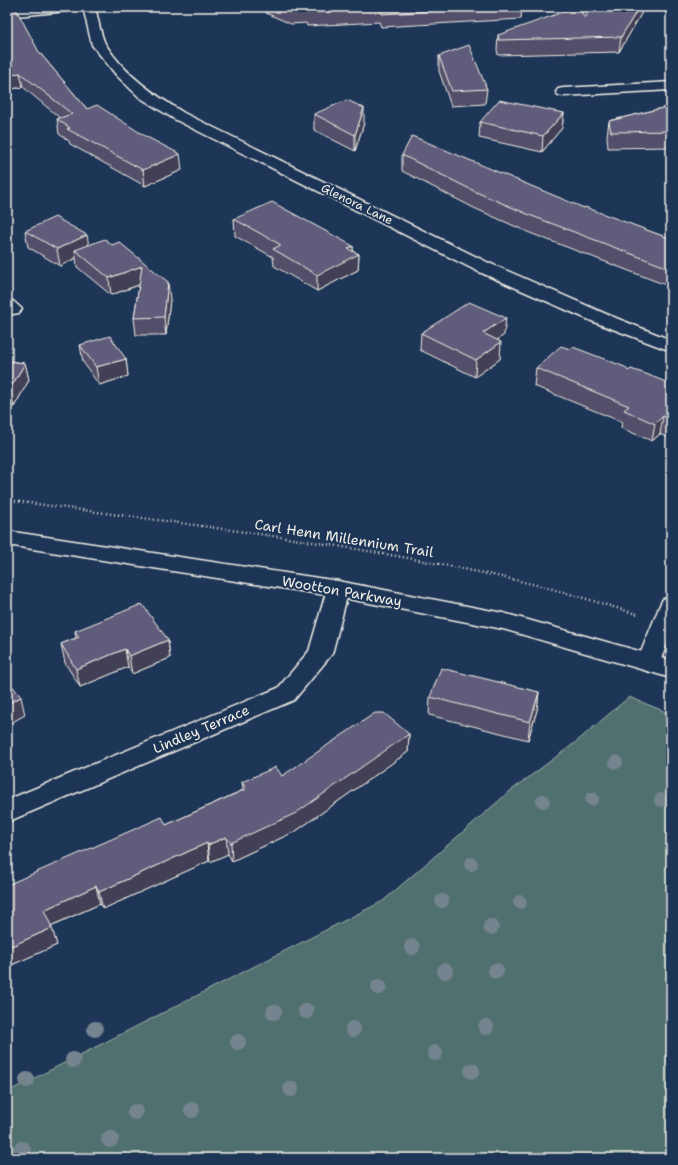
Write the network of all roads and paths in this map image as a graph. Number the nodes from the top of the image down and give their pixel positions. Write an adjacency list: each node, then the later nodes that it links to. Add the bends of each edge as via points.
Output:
1 (67, 7): 3 (street)
2 (89, 7): 6 (street, Glenora Lane, via 99,45 122,73 144,94 179,116 483,267)
3 (7, 13)
4 (671, 86): 5 (street)
5 (563, 92)
6 (671, 346)
7 (7, 500): 10 (path, Carl Henn Millennium Trail, via 253,533 400,556)
8 (7, 538): 9 (street, Wootton Parkway)
9 (338, 589): 11 (street, Wootton Parkway, via 503,621); 13 (street, Lindley Terrace, via 320,654 286,694)
10 (668, 614): 11 (street)
11 (649, 662): 12 (street, Wootton Parkway)
12 (671, 669)
13 (7, 811)

